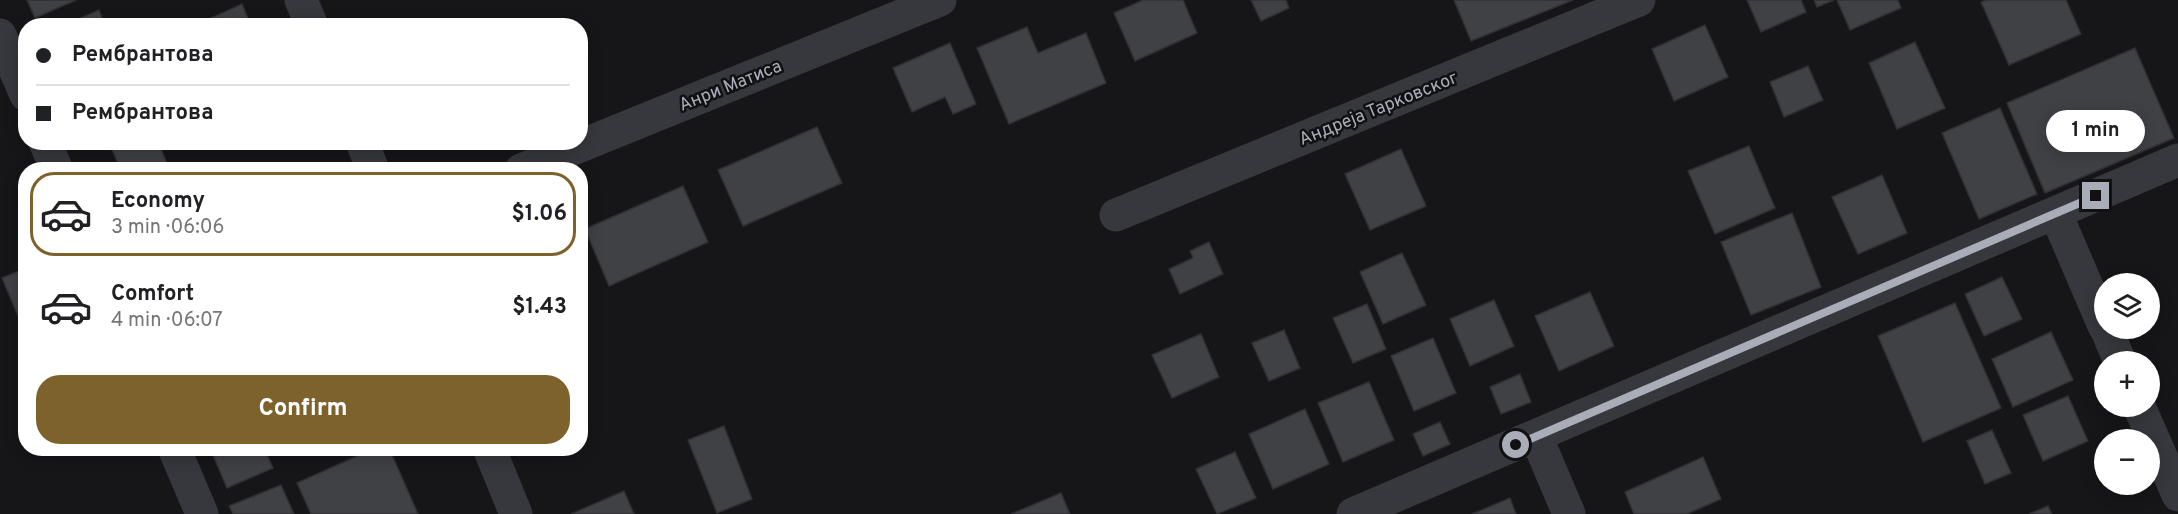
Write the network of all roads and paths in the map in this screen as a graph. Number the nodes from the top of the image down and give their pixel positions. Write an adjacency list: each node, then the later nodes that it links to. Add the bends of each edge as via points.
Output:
1 (302, 0): 4 (street)
2 (940, 0): 7 (street, Анри Матиса)
3 (1639, 0): 12 (street, Андреја Тарковског)
4 (309, 18)
5 (0, 35): 6 (street)
6 (18, 77)
7 (588, 142)
8 (569, 150): 10 (street, Анри Матиса)
9 (2178, 160): 11 (street)
10 (540, 162)
11 (2056, 214): 13 (street); 15 (street)
12 (1116, 215)
13 (2094, 302)
14 (2144, 417): 18 (street)
15 (1536, 436): 21 (street); 22 (street)
16 (177, 456): 19 (street)
17 (492, 456): 20 (street)
18 (2178, 495)
19 (202, 514)
20 (516, 514)
21 (1353, 514)
22 (1569, 514)

